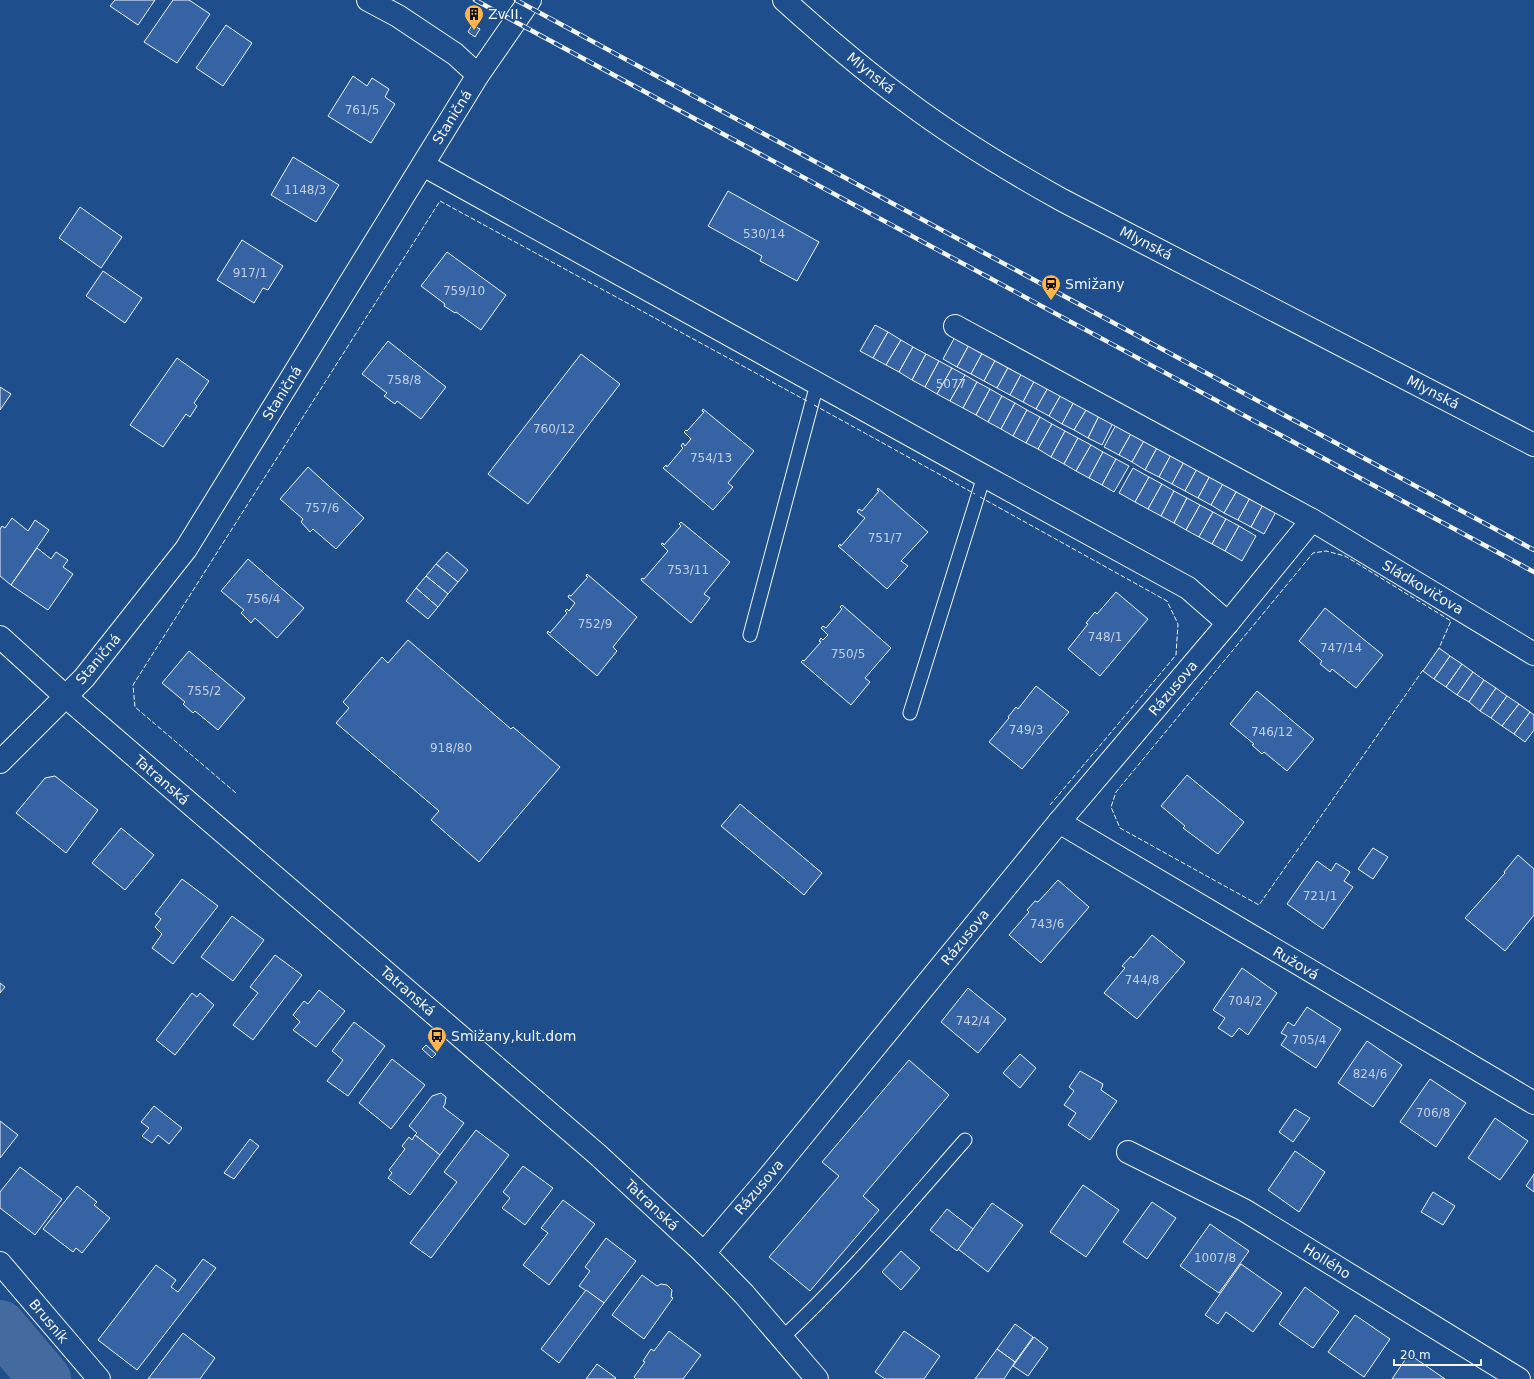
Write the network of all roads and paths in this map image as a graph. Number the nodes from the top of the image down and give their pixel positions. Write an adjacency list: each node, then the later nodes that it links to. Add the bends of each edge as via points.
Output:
1 (368, 0): 4 (street, via 398,16 455,54)
2 (530, 0): 4 (street, Staničná)
3 (784, 0): 8 (street, Mlynská, via 906,101 1017,175)
4 (478, 75): 5 (street, Staničná)
5 (423, 165): 7 (street); 15 (street, Staničná, via 186,549 84,678)
6 (955, 326): 10 (street, Sládkovičova)
7 (816, 384): 9 (street); 12 (lane)
8 (1534, 445)
9 (984, 476): 11 (street, via 1188,588); 16 (lane)
10 (1312, 520): 11 (street, Rázusova); 14 (street, Sládkovičova)
11 (1228, 623): 18 (street, Rázusova)
12 (750, 635)
13 (0, 637): 15 (street, Tatranská)
14 (1534, 654)
15 (65, 696): 17 (street, Staničná); 22 (street, Tatranská, via 591,1149)
16 (910, 713)
17 (0, 762)
18 (1059, 822): 19 (street, Ružová); 22 (street, Rázusova)
19 (1534, 1103)
20 (966, 1140): 24 (lane, via 856,1263)
21 (1128, 1152): 27 (street, Hollého, via 1244,1210)
22 (704, 1253): 24 (street, Tatranská)
23 (0, 1263): 25 (street, Brusník)
24 (782, 1338): 26 (street, Tatranská)
25 (99, 1379)
26 (817, 1379)
27 (1519, 1379)

